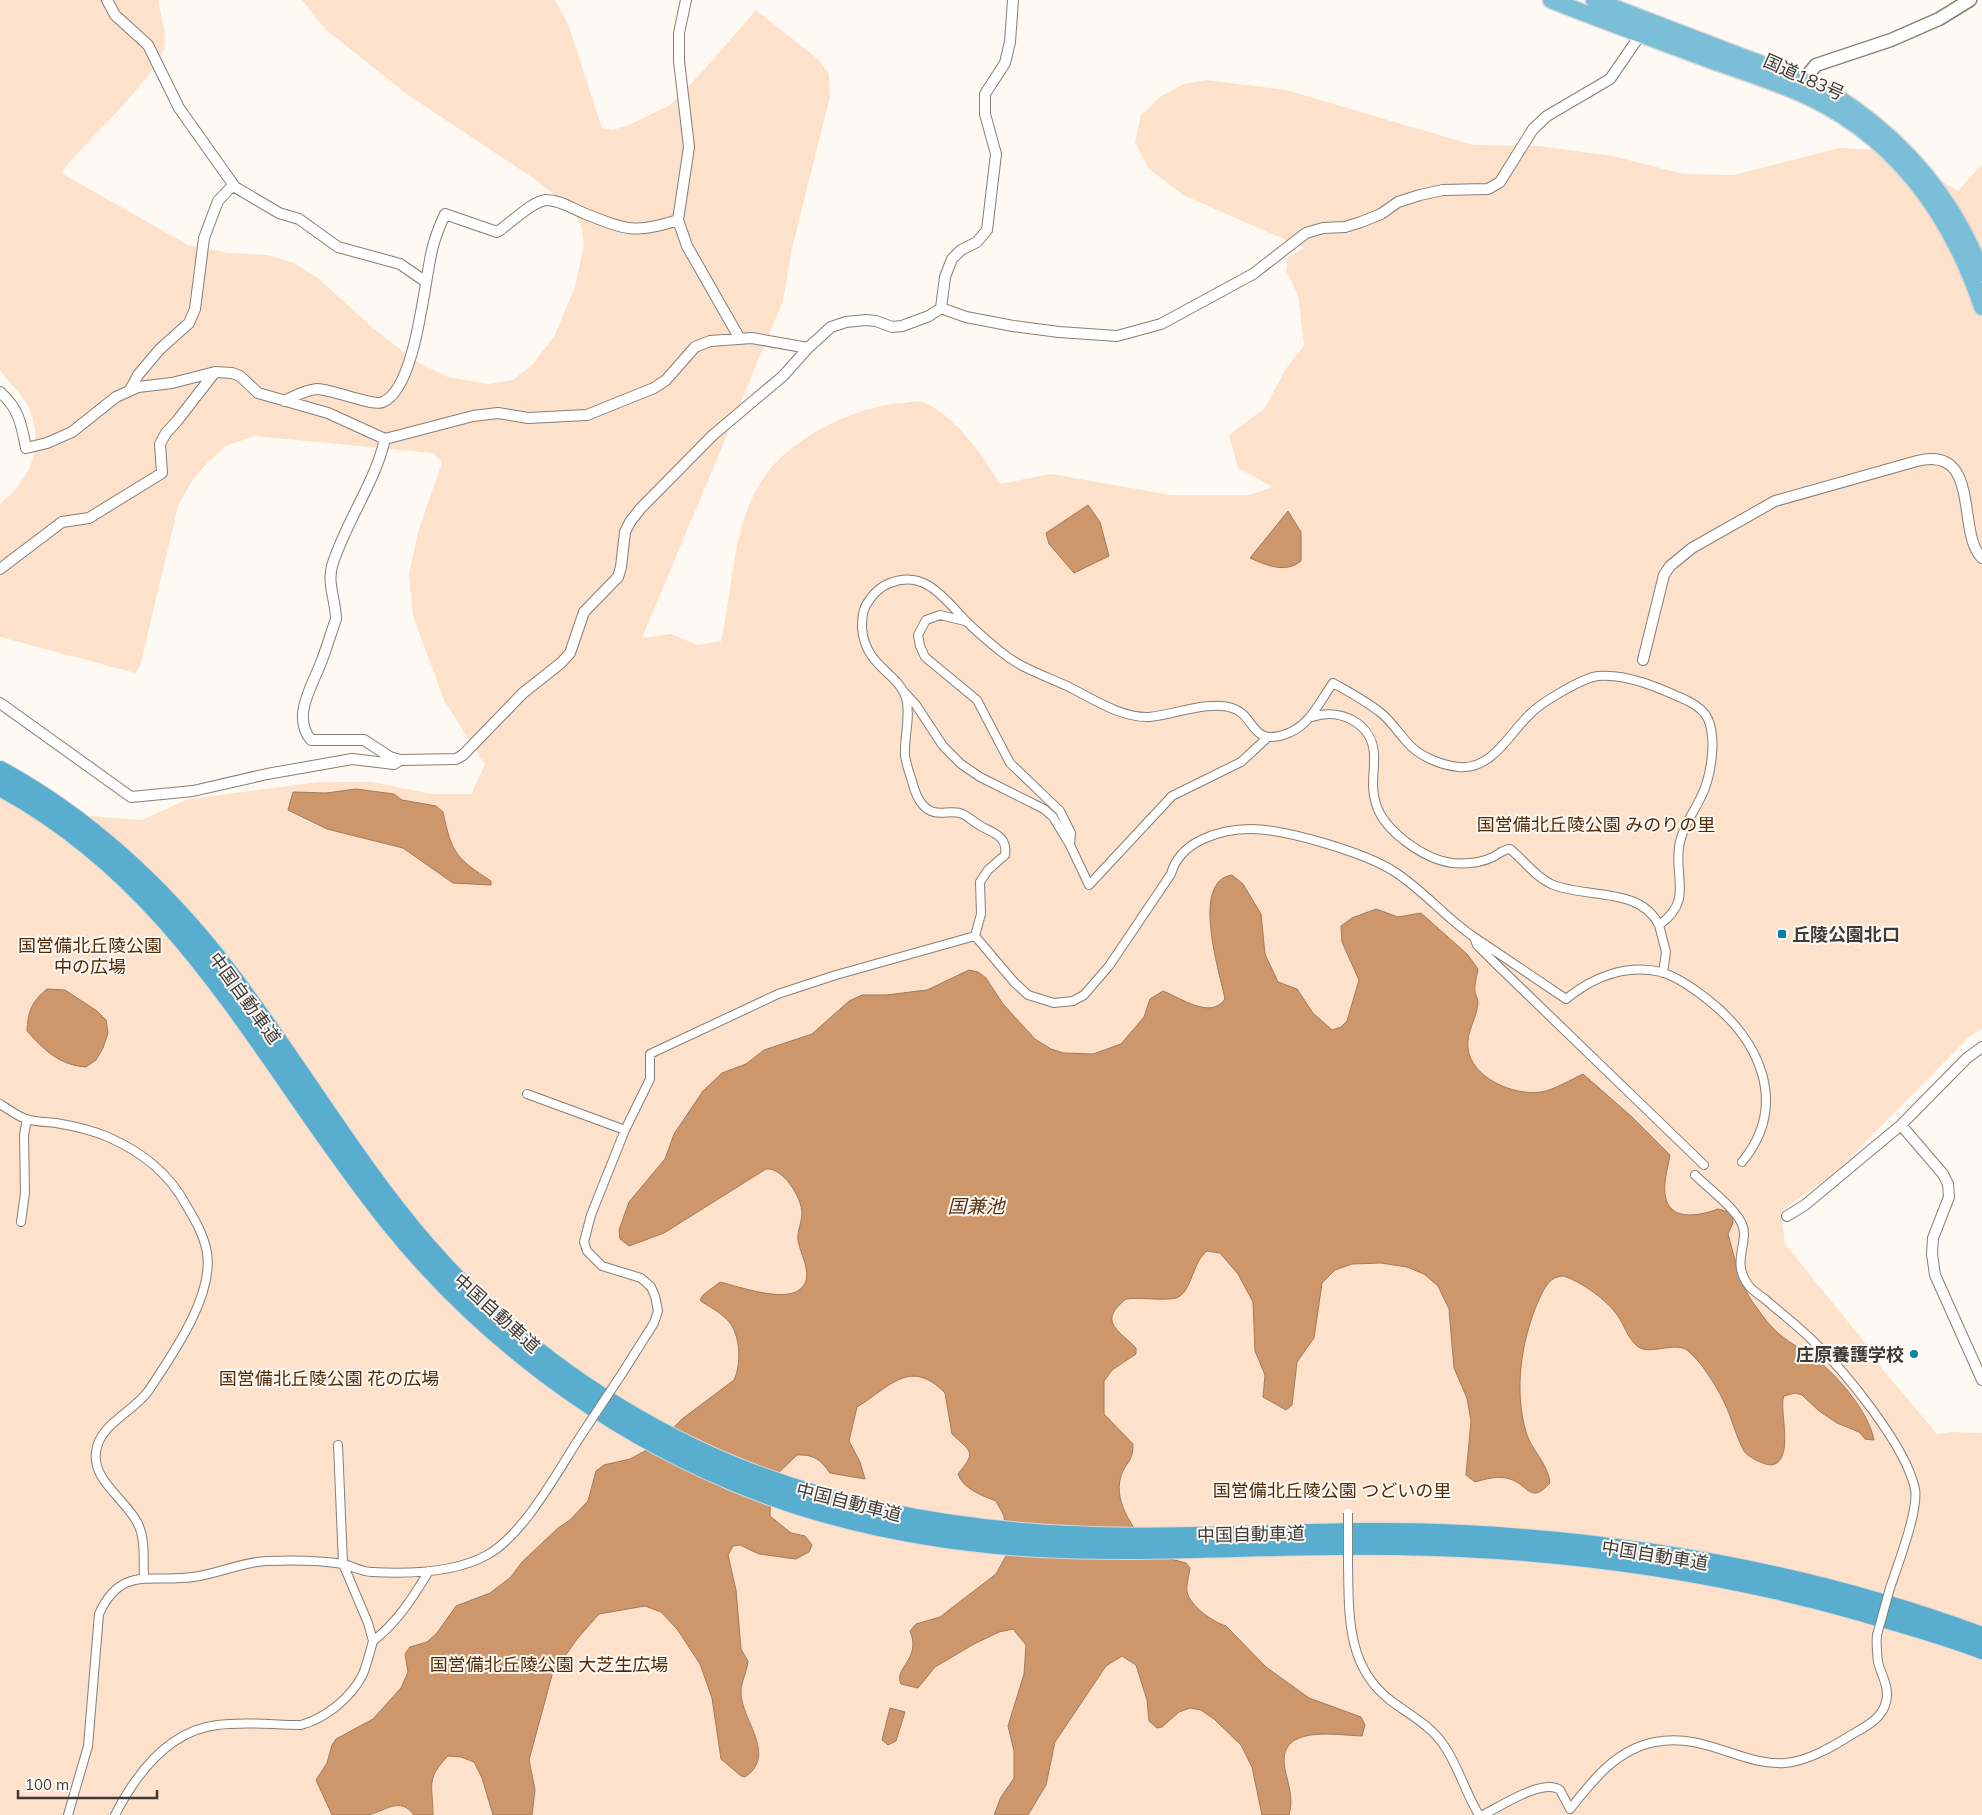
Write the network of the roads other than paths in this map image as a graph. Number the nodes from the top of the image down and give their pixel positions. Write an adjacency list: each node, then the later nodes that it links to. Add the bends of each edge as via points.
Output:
1 (108, 0): 9 (street, via 115,15 148,45 179,108)
2 (686, 0): 10 (street, via 679,33 679,61 689,147)
3 (1013, 0): 14 (street, via 1005,63 985,94 985,114 996,154 987,230 952,259 945,277)
4 (1550, 0): 7 (highway, 国道183号)
5 (1970, 0): 8 (street, via 1939,19 1891,40 1816,65)
6 (1601, 1): 7 (highway, 国道183号)
7 (1644, 28): 8 (highway, 国道183号); 14 (street, via 1610,79 1546,116 1533,129 1500,182 1488,189 1443,190 1420,195 1398,202 1361,222 1306,233 1253,274 1161,324 1117,336 1013,326 966,317)
8 (1799, 86): 11 (highway, 国道183号, via 1852,107 1915,162 1955,216 1973,248); 13 (highway, 国道183号, via 1884,147 1918,184 1946,222 1963,255)
9 (233, 184): 12 (street, via 271,209 312,226 338,247 400,264); 18 (street, via 218,202 204,238 195,309 190,323 160,349)
10 (678, 220): 12 (street, via 650,230 626,228 609,225 564,205 544,200 497,232 445,214 432,247); 15 (street, via 687,246)
11 (1982, 273)
12 (426, 282): 20 (street, via 404,378 390,398 378,404 315,389)
13 (1982, 307)
14 (941, 308): 16 (street, via 902,326 892,327 866,320 838,324)
15 (740, 338): 16 (street); 21 (street, via 710,341 695,348 666,380 654,388 587,415 528,418 490,414)
16 (808, 348): 30 (street, via 784,376 723,426 640,509 625,532 618,577 584,612 574,644 561,663 523,693 456,760)
17 (214, 372): 18 (street, via 172,384 138,386); 20 (street, via 240,376 258,393); 23 (street, via 163,438 159,454 162,473 89,518 62,522)
18 (130, 390): 19 (street, via 116,397 72,432 26,448 12,402)
19 (0, 392)
20 (284, 401): 21 (street, via 328,412)
21 (385, 439): 30 (street, via 332,568 336,620 305,701 302,719 304,732 311,740 364,740)
22 (1982, 558): 25 (street, via 1975,543 1966,480 1957,468 1944,460 1917,461 1783,498 1692,548 1670,566 1664,575)
23 (0, 569)
24 (966, 622): 26 (street, via 943,596 922,581 896,581 886,584 873,595 862,618 866,646 879,666); 29 (street, via 1012,660 1117,710 1135,716 1150,716 1215,706 1232,707); 33 (street, via 947,615 926,620 918,635 922,652 938,670 977,700 1010,763 1060,811 1071,833)
25 (1643, 660)
26 (903, 691): 33 (street, via 943,746 961,764 1044,809 1053,817); 35 (street, via 908,722 905,756 921,802 934,813 963,814 994,831 1004,844 1005,855 980,882 982,914)
27 (0, 703): 30 (street, via 131,797 193,791 352,759 394,764)
28 (1312, 717): 29 (street, via 1287,734); 34 (street, via 1327,713 1343,716 1366,731 1373,749 1372,785 1379,812 1388,825 1420,850 1447,862 1465,863 1483,861 1510,849 1544,880 1560,887 1636,902 1650,911); 34 (street, via 1333,683 1380,712 1414,750 1436,761 1460,767 1474,766 1485,760 1500,749 1539,706 1592,677 1627,680 1696,705 1707,718 1710,729 1711,751 1706,782 1680,842 1680,901 1672,914)
29 (1267, 738): 33 (street, via 1241,762 1172,796 1089,885)
30 (400, 760)
31 (0, 770): 50 (highway, 中国自動車道, via 75,818 119,854 194,930 256,1010 367,1170 430,1250 463,1284 506,1324)
32 (0, 787): 50 (highway, 中国自動車道, via 65,828 109,864 183,939 245,1019 387,1220 456,1297 570,1392)
33 (1070, 845)
34 (1659, 925): 37 (street, via 1666,952)
35 (974, 936): 36 (street, via 1028,995 1054,1003 1073,1001 1084,995 1109,966 1184,852 1207,836 1250,829 1273,831 1378,862 1419,890); 43 (street, via 778,994 650,1054 650,1079)
36 (1474, 937): 37 (street, via 1566,999 1589,982 1614,973 1639,970); 45 (street, via 1477,945)
37 (1663, 973): 44 (street, via 1682,981 1715,1005 1734,1023 1760,1063 1765,1081 1764,1117)
38 (1982, 1047): 42 (street)
39 (527, 1094): 43 (street)
40 (0, 1104): 41 (street)
41 (27, 1119): 48 (street); 56 (street, via 72,1126 106,1136 136,1151 176,1187 202,1232 207,1254 206,1279 200,1303 142,1398 98,1441 96,1463 103,1478 137,1522 142,1534)
42 (1901, 1125): 47 (street, via 1805,1205); 49 (street, via 1948,1184 1949,1197 1933,1238 1935,1275)
43 (625, 1130): 55 (street, bridge, via 591,1215 584,1242 587,1252 602,1266 641,1278 651,1287 658,1311 654,1323 529,1514 508,1540 487,1555 462,1565)
44 (1742, 1162)
45 (1704, 1166)
46 (1695, 1175): 60 (street, bridge, via 1736,1214 1743,1225 1740,1267 1749,1286 1813,1340 1845,1375 1877,1417 1907,1468 1915,1500 1877,1635 1878,1661 1885,1679 1887,1700 1875,1720 1846,1738 1818,1753 1785,1763 1767,1762 1693,1740 1654,1742 1628,1751 1612,1762)
47 (1787, 1216)
48 (21, 1222)
49 (1982, 1380)
50 (648, 1433): 53 (highway, 中国自動車道, via 734,1482 781,1492 876,1526 984,1536 1046,1548)
51 (338, 1445): 54 (street)
52 (1348, 1514): 63 (street, bridge, via 1350,1622 1357,1657 1376,1688 1427,1726 1443,1744)
53 (1147, 1543): 57 (highway, 中国自動車道, via 1393,1532 1461,1533 1548,1540 1692,1560 1770,1575 1909,1611); 59 (highway, 中国自動車道, via 1459,1547 1604,1561 1766,1587 1902,1624)
54 (343, 1564): 55 (street, via 370,1572); 56 (street, via 264,1561 193,1577); 58 (street)
55 (429, 1571): 58 (street, via 403,1612)
56 (144, 1578): 61 (street, via 117,1589 99,1614 88,1746)
57 (1982, 1636)
58 (373, 1641): 62 (street, via 363,1674 355,1687 327,1714 301,1724 217,1725 178,1738 151,1761)
59 (1982, 1650)
60 (1569, 1812): 64 (street, via 1560,1790 1549,1786 1529,1791)
61 (68, 1815)
62 (115, 1815)
63 (1480, 1815)
64 (1484, 1815)

